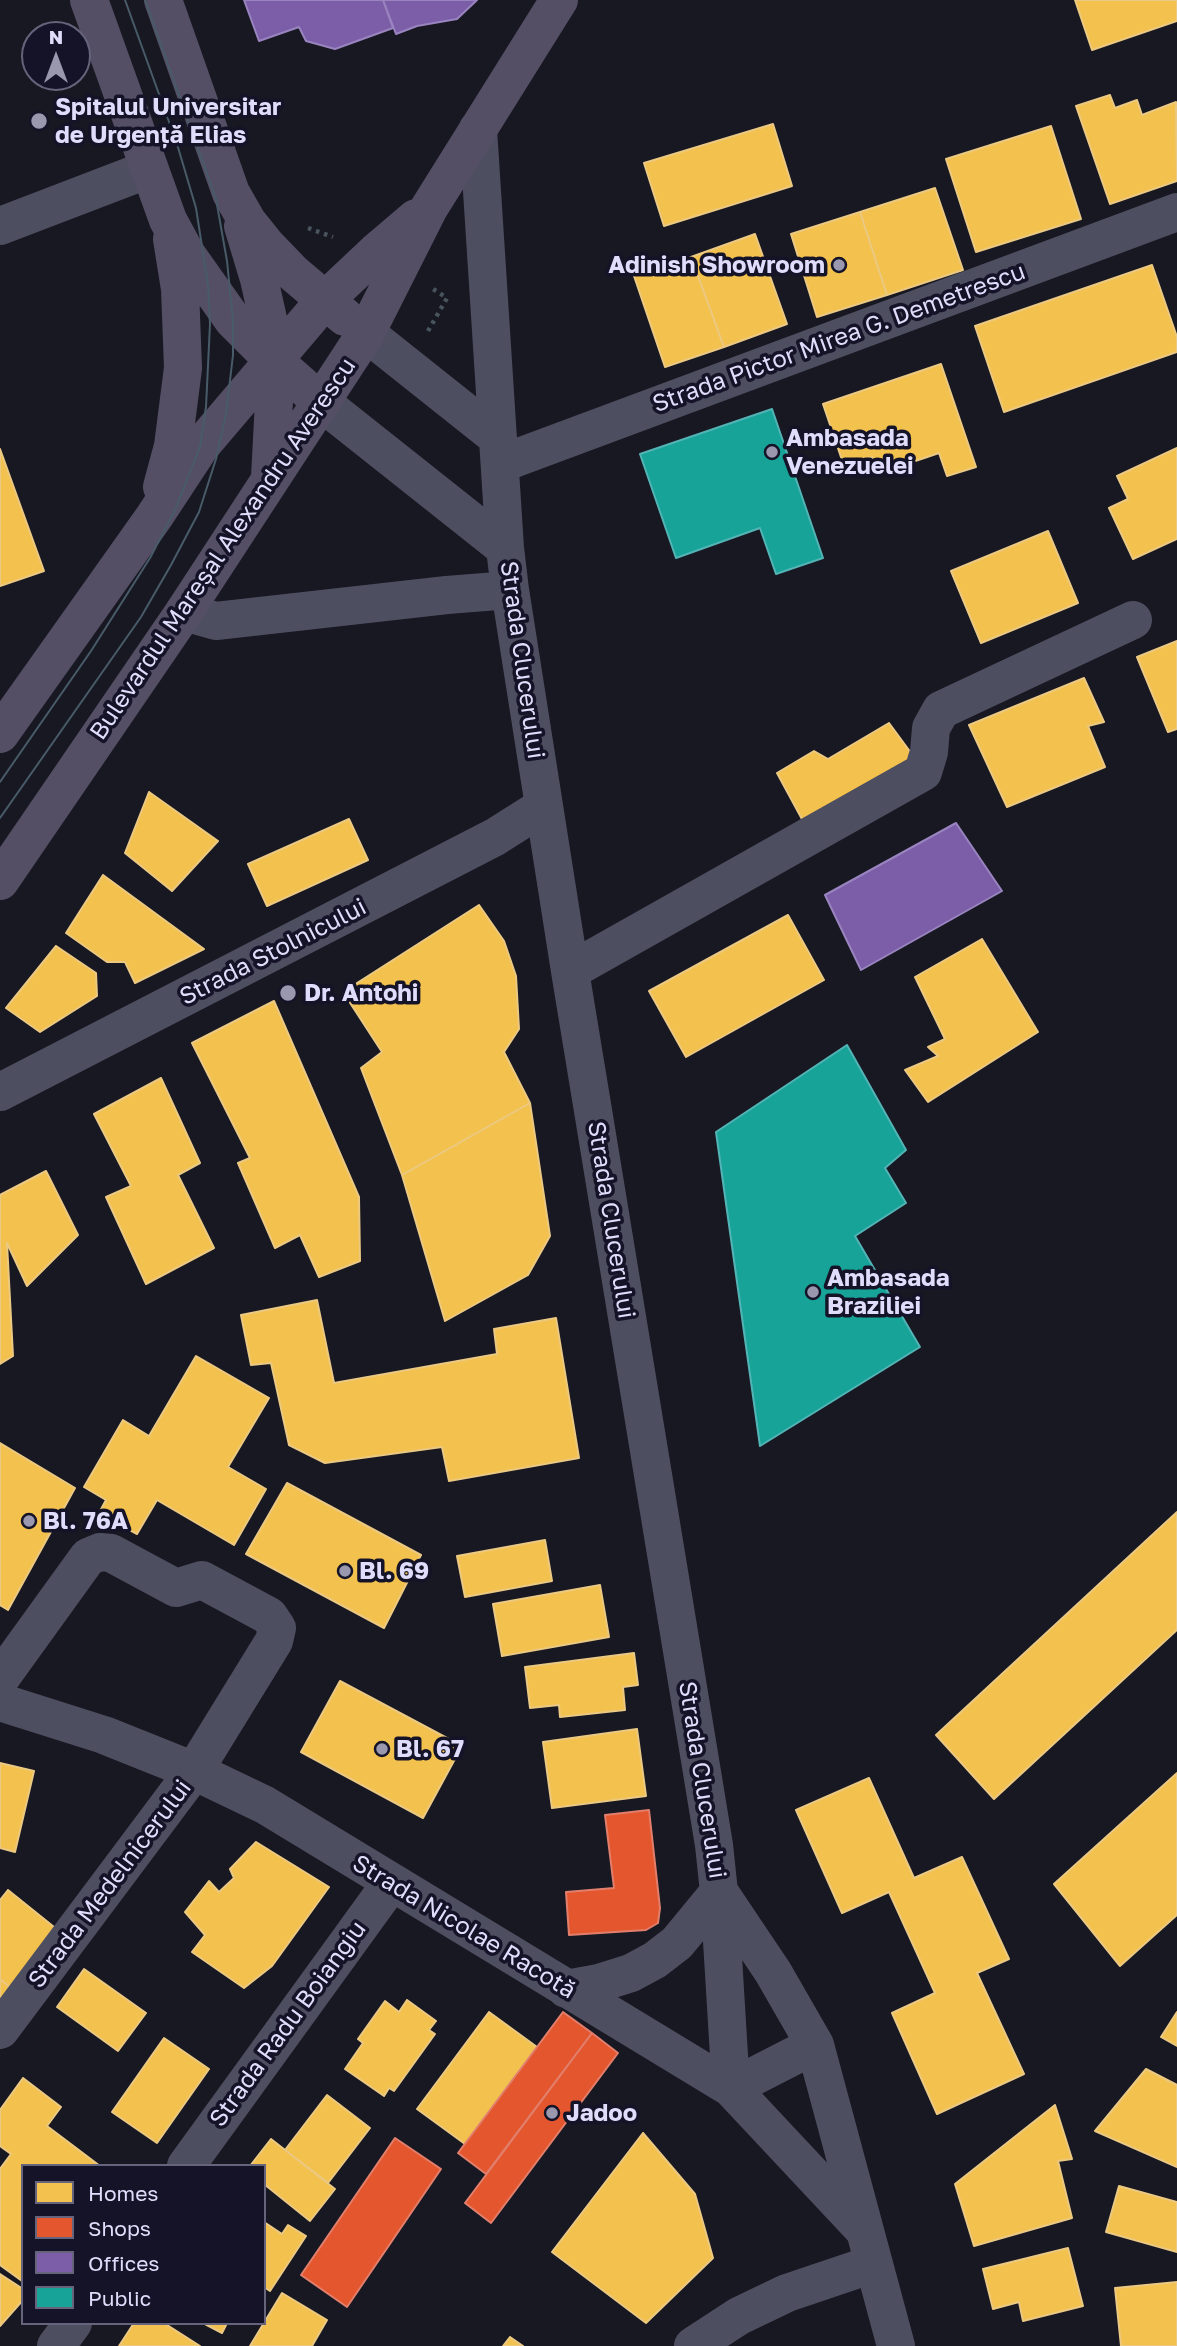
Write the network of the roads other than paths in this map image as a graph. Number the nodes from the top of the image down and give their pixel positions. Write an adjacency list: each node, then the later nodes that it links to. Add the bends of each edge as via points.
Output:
1 (89, 0): 5 (main road)
2 (163, 0): 6 (main road)
3 (559, 0): 4 (main road, Bulevardul Mareșal Alexandru Averescu)
4 (478, 129): 7 (main road, Bulevardul Mareșal Alexandru Averescu); 15 (street, Strada Clucerului)
5 (149, 169): 9 (main road); 10 (street)
6 (231, 192): 11 (main road, via 267,246); 13 (main road, via 259,279)
7 (429, 208): 11 (main road, Bulevardul Mareșal Alexandru Averescu); 12 (main road, Bulevardul Mareșal Alexandru Averescu)
8 (1177, 212): 15 (street, Strada Pictor Mirea G. Demetrescu)
9 (168, 220): 13 (main road, via 233,320); 17 (main road, via 180,289 183,368 173,446)
10 (0, 226)
11 (324, 301): 12 (main road); 13 (main road, Bulevardul Mareșal Alexandru Averescu)
12 (366, 333): 14 (main road, Bulevardul Mareșal Alexandru Averescu); 15 (street)
13 (272, 359): 14 (main road); 16 (main road); 17 (main road, Bulevardul Mareșal Alexandru Averescu, via 200,447)
14 (321, 402): 16 (main road, Bulevardul Mareșal Alexandru Averescu); 18 (street, Strada Clucerului)
15 (499, 451): 18 (street, Strada Clucerului)
16 (270, 479): 20 (main road, Bulevardul Mareșal Alexandru Averescu)
17 (154, 517): 22 (main road, Bulevardul Mareșal Alexandru Averescu)
18 (505, 548): 19 (street, Strada Clucerului)
19 (510, 590): 20 (street, via 216,621); 23 (street, Strada Clucerului)
20 (184, 612): 24 (main road, Bulevardul Mareșal Alexandru Averescu)
21 (1133, 620): 25 (street, via 941,710 931,728 923,772)
22 (0, 734)
23 (544, 806): 25 (street, Strada Clucerului); 26 (street, Strada Stolnicului, via 495,837)
24 (0, 881)
25 (570, 971): 31 (street, Strada Clucerului)
26 (0, 1092)
27 (0, 1679): 29 (street, via 88,1557 111,1553 176,1588 202,1580 269,1616 277,1628 274,1641)
28 (0, 1702): 29 (street, Strada Nicolae Racotă, via 104,1735)
29 (194, 1772): 30 (street, Strada Nicolae Racotă, via 265,1805); 33 (street, Strada Medelnicerului)
30 (390, 1883): 32 (street, Strada Nicolae Racotă); 36 (street, Strada Radu Boiangiu)
31 (719, 1892): 32 (street, via 677,1943 655,1960 631,1973); 34 (street, Strada Clucerului); 35 (street, Strada Clucerului)
32 (566, 1989): 35 (street, Strada Nicolae Racotă)
33 (0, 2030)
34 (815, 2045): 35 (street); 37 (street, Strada Clucerului)
35 (731, 2088): 37 (street, Strada Clucerului)
36 (187, 2164)
37 (868, 2247): 40 (street); 41 (street, Strada Clucerului)
38 (72, 2325): 39 (street)
39 (56, 2346)
40 (693, 2346)
41 (896, 2346)

